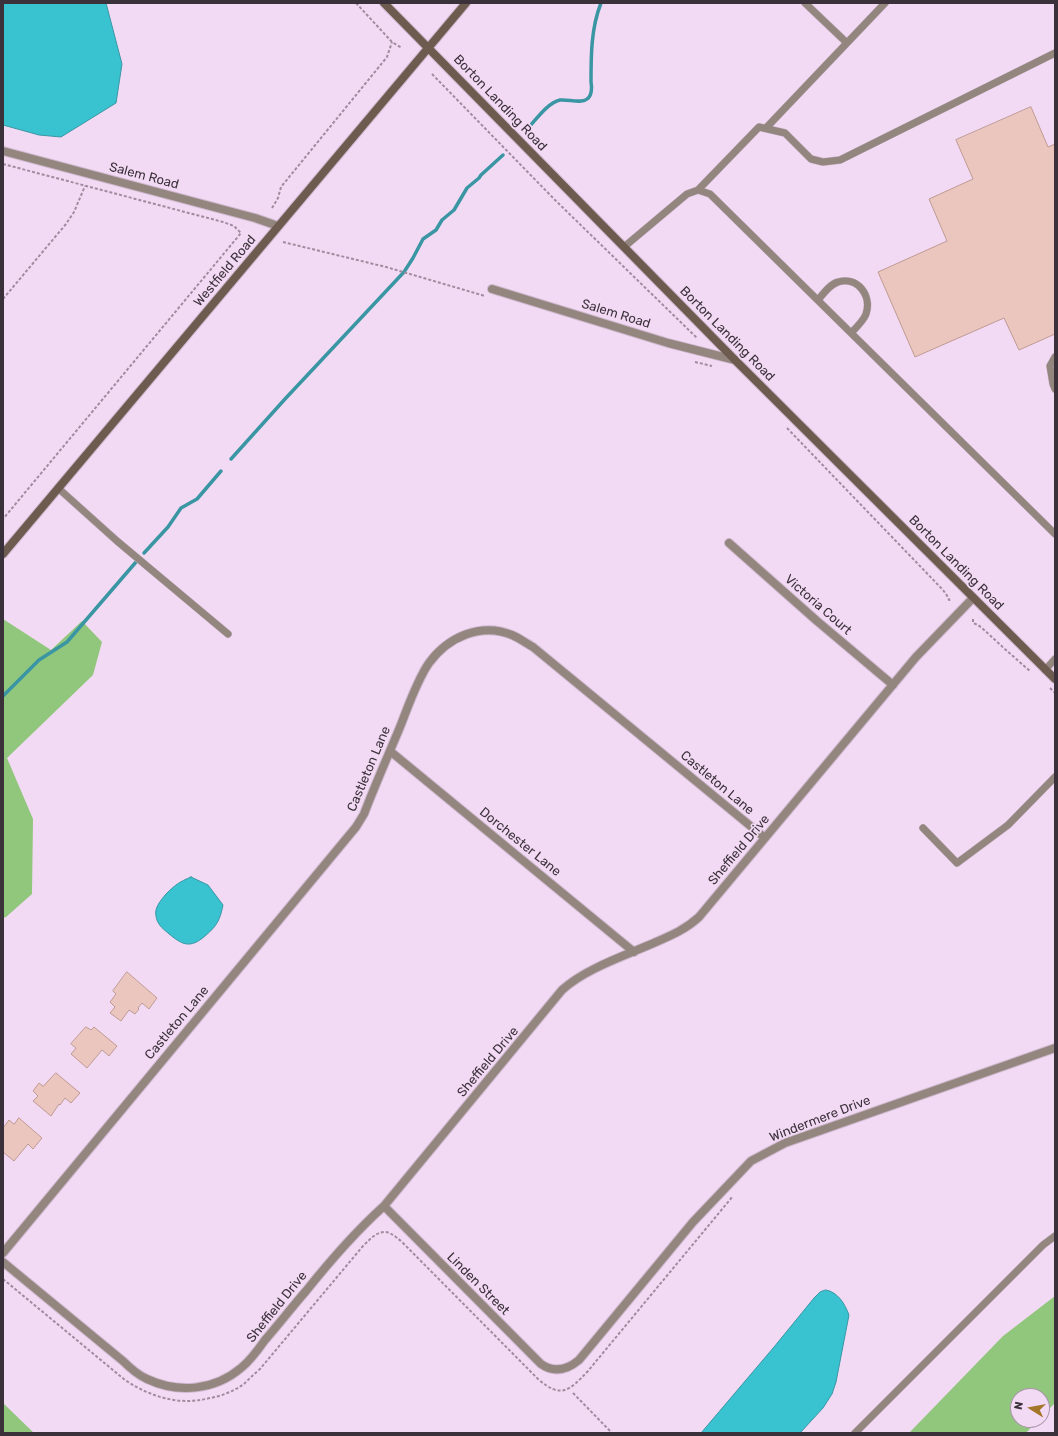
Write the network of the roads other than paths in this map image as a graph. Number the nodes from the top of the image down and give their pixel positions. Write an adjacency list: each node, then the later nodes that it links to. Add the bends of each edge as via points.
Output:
1 (384, 3): 6 (street, Borton Landing Road)
2 (466, 3): 6 (street, Westfield Road)
3 (805, 3): 5 (lane)
4 (885, 3): 5 (lane)
5 (847, 43): 8 (lane)
6 (429, 48): 11 (street, Westfield Road); 12 (street, Borton Landing Road)
7 (1055, 53): 8 (lane, via 840,160 823,162 811,159 785,133)
8 (766, 128): 10 (lane, via 759,127)
9 (3, 151): 11 (street, Salem Road)
10 (698, 190): 12 (lane, via 687,194); 14 (lane, via 710,194)
11 (278, 226): 19 (street, Westfield Road)
12 (624, 247): 17 (street, Borton Landing Road)
13 (492, 289): 17 (street, Salem Road, via 668,343)
14 (818, 300): 15 (lane); 15 (lane, via 838,282 850,281 861,286 868,299 866,314)
15 (851, 333): 20 (lane)
16 (1055, 357): 18 (lane, via 1050,366)
17 (735, 360): 23 (street, Borton Landing Road)
18 (1055, 389)
19 (58, 488): 22 (street, Westfield Road); 24 (lane, via 117,542)
20 (1054, 530)
21 (729, 543): 28 (street, Victoria Court)
22 (3, 554)
23 (973, 598): 26 (street, Borton Landing Road); 28 (street, Sheffield Drive, via 916,656)
24 (228, 634)
25 (1055, 660): 26 (lane)
26 (1045, 670): 27 (street, Borton Landing Road)
27 (1055, 680)
28 (893, 685): 32 (street, Sheffield Drive)
29 (390, 751): 32 (street, Castleton Lane, via 425,670 434,656 448,643 463,635 492,630 502,632 533,647); 33 (street, Dorchester Lane); 37 (street, Castleton Lane, via 356,827)
30 (1055, 778): 31 (lane, via 1008,825 957,863)
31 (923, 828)
32 (765, 838): 33 (street, Sheffield Drive, via 708,908 692,923 677,933)
33 (634, 952): 35 (street, Sheffield Drive, via 584,974 562,990)
34 (1055, 1048): 39 (street, Windermere Drive, via 785,1143 751,1161 693,1222 579,1360)
35 (384, 1206): 38 (street, Sheffield Drive, via 348,1241 242,1367 214,1383 194,1388 167,1386 138,1374); 39 (street, Linden Street, via 540,1364)
36 (1055, 1236): 40 (lane, via 1043,1245)
37 (3, 1253)
38 (3, 1262)
39 (560, 1370)
40 (855, 1433)

